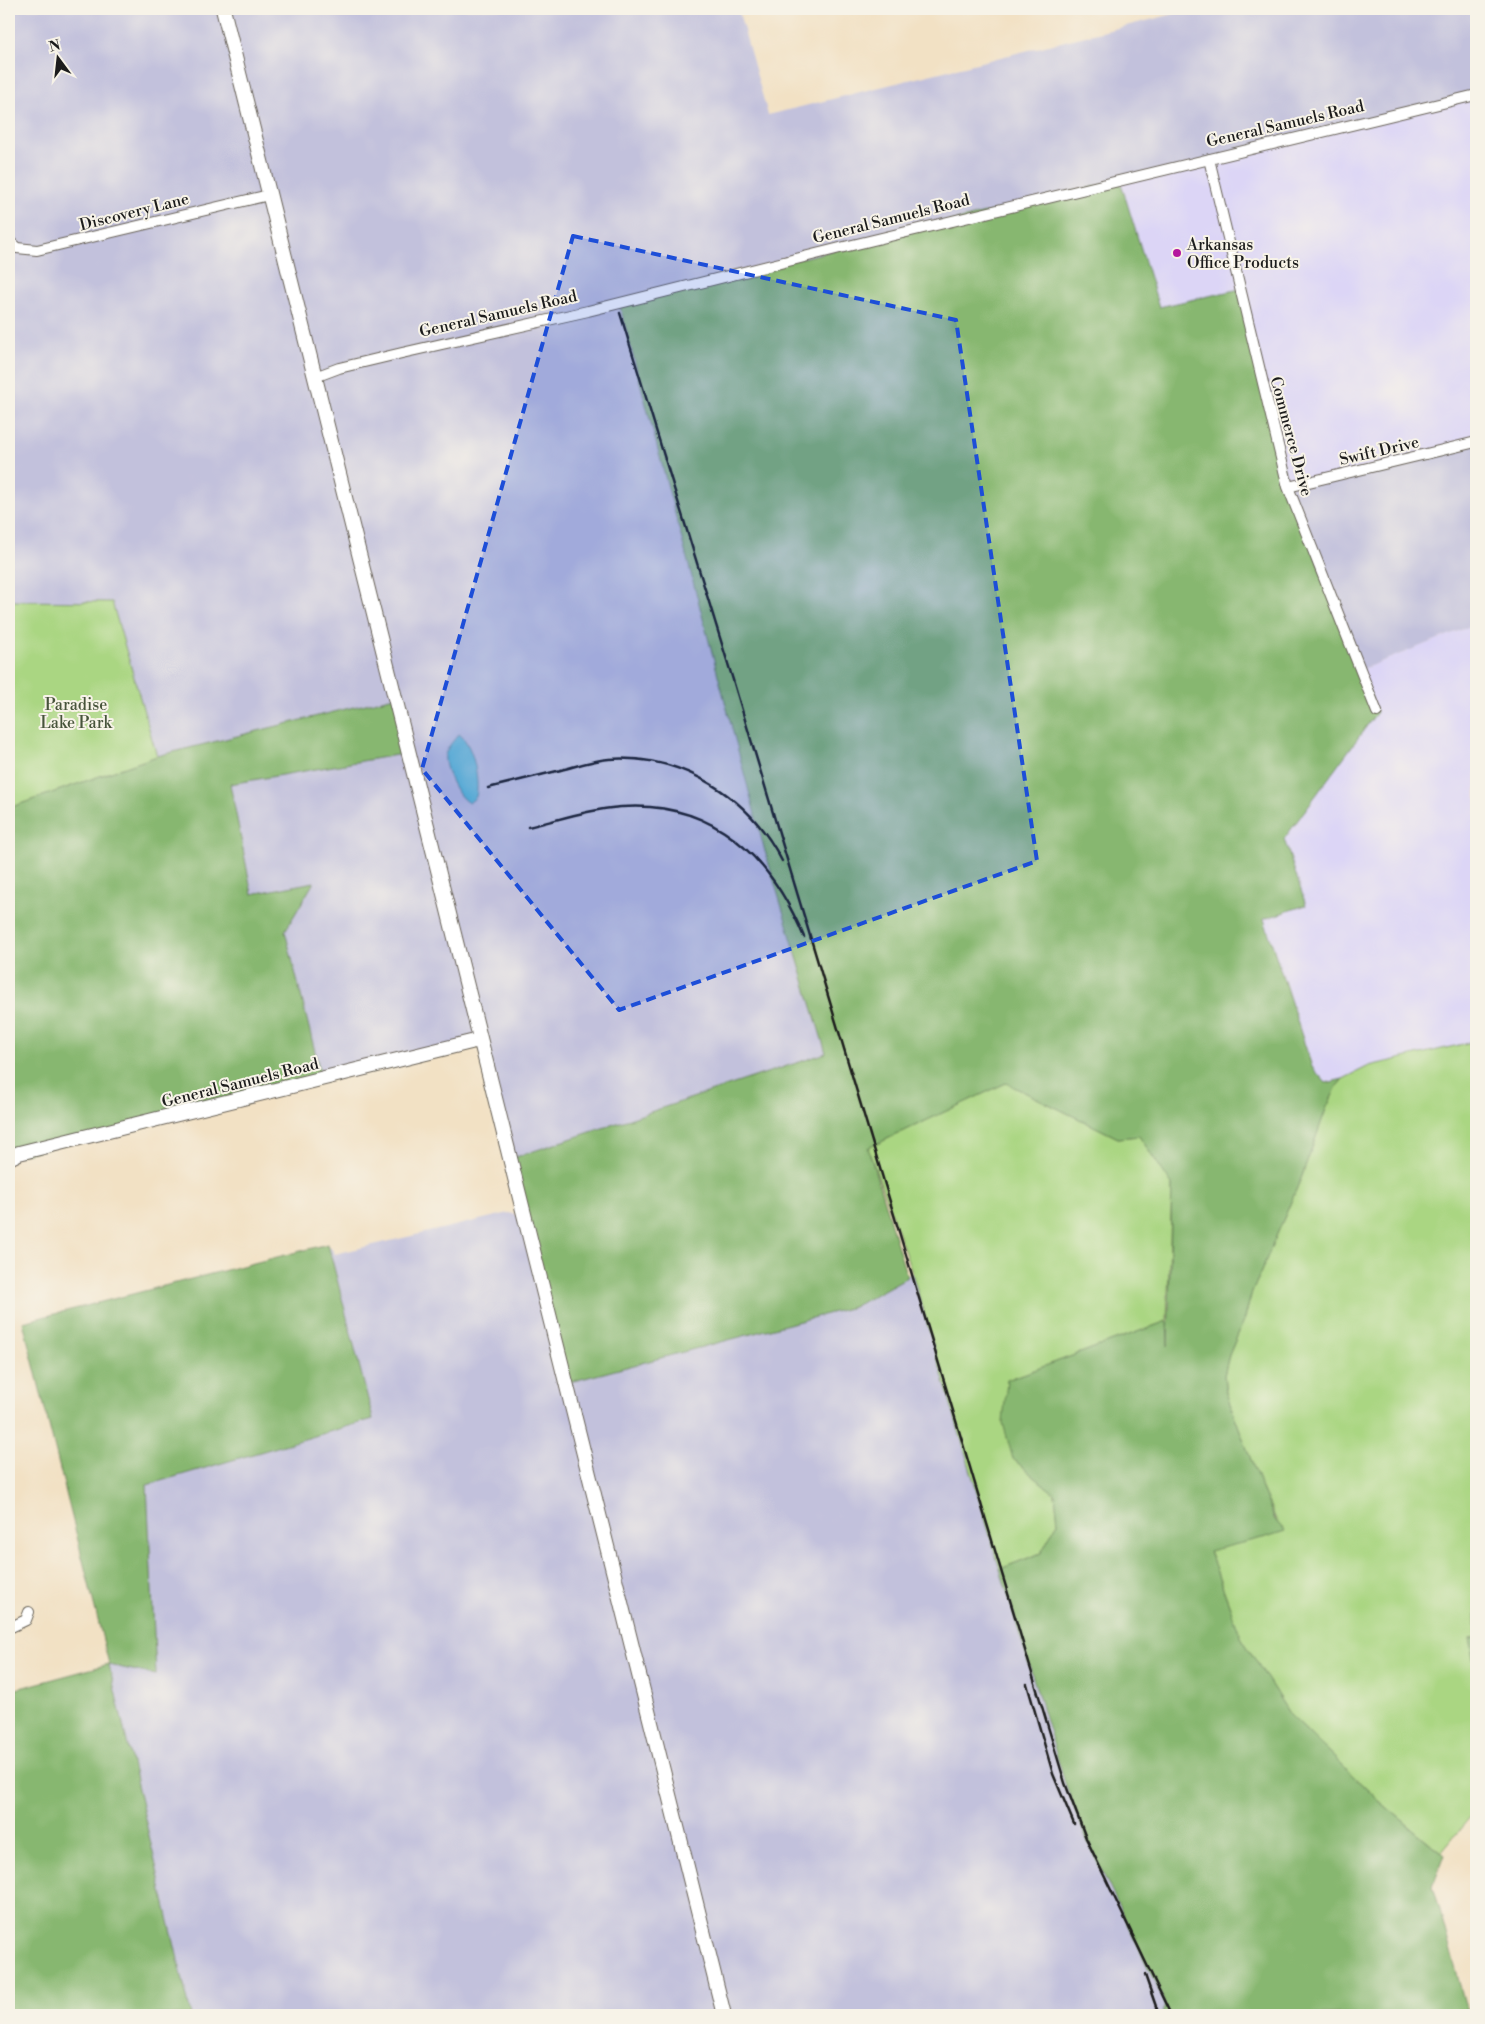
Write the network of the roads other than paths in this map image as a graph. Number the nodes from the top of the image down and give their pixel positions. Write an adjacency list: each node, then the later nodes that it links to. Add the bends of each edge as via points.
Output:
1 (223, 9): 4 (street)
2 (1476, 95): 3 (street, General Samuels Road)
3 (1209, 159): 6 (street, General Samuels Road, via 588,311 339,368); 8 (street, Commerce Drive)
4 (268, 196): 5 (street, Discovery Lane, via 38,250 17,248); 6 (street)
5 (9, 241)
6 (315, 377): 10 (street)
7 (1476, 442): 8 (street, Swift Drive)
8 (1288, 487): 9 (street, Commerce Drive)
9 (1377, 712)
10 (480, 1040): 11 (street, General Samuels Road); 14 (street)
11 (9, 1158)
12 (29, 1612): 13 (street, via 26,1620)
13 (9, 1628)
14 (724, 2015)

